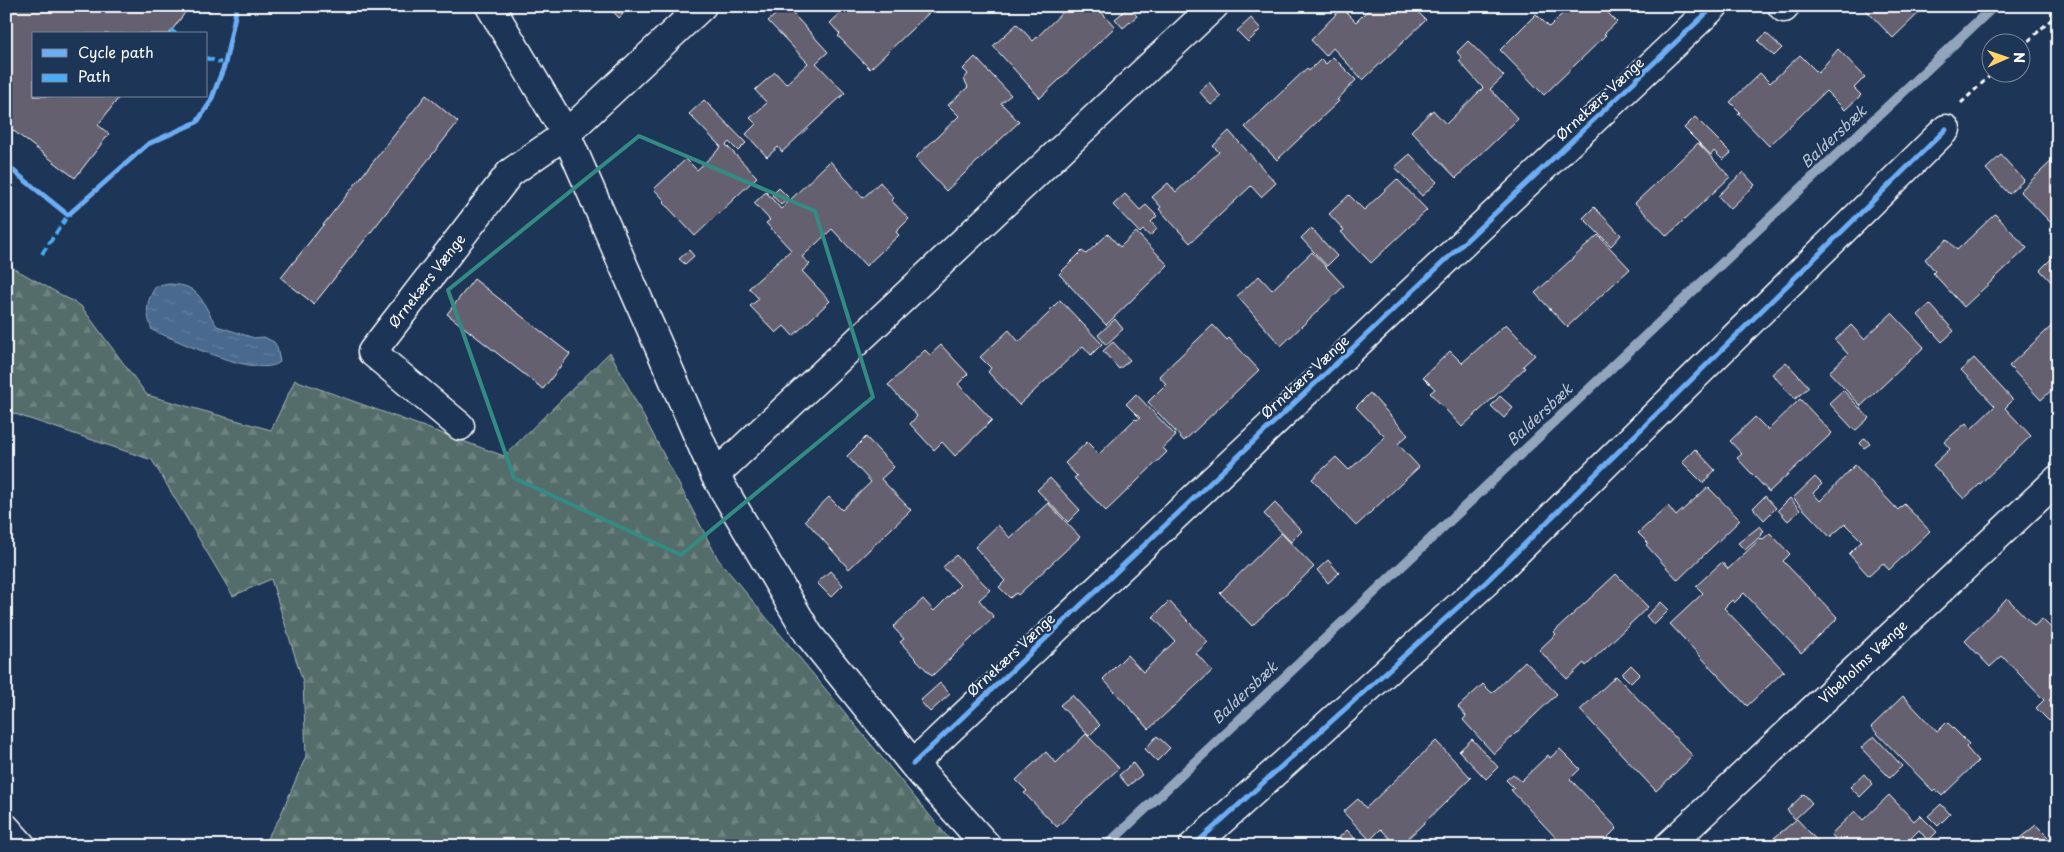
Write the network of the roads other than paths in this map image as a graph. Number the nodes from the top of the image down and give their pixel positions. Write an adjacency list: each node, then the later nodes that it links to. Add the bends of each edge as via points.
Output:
1 (490, 6): 6 (street)
2 (702, 6): 6 (street, Ørnekærs Vænge)
3 (1214, 6): 8 (street)
4 (1714, 6): 10 (street, Ørnekærs Vænge)
5 (1946, 129): 14 (street, via 1487,581)
6 (566, 134): 7 (street, Ørnekærs Vænge, via 510,173 372,352); 8 (street)
7 (460, 426)
8 (715, 475): 10 (street, via 809,635)
9 (2058, 479): 15 (street, Vibeholms Vænge)
10 (913, 764): 13 (street)
11 (6, 828): 12 (street)
12 (22, 846)
13 (987, 846)
14 (1193, 846)
15 (1668, 846)

